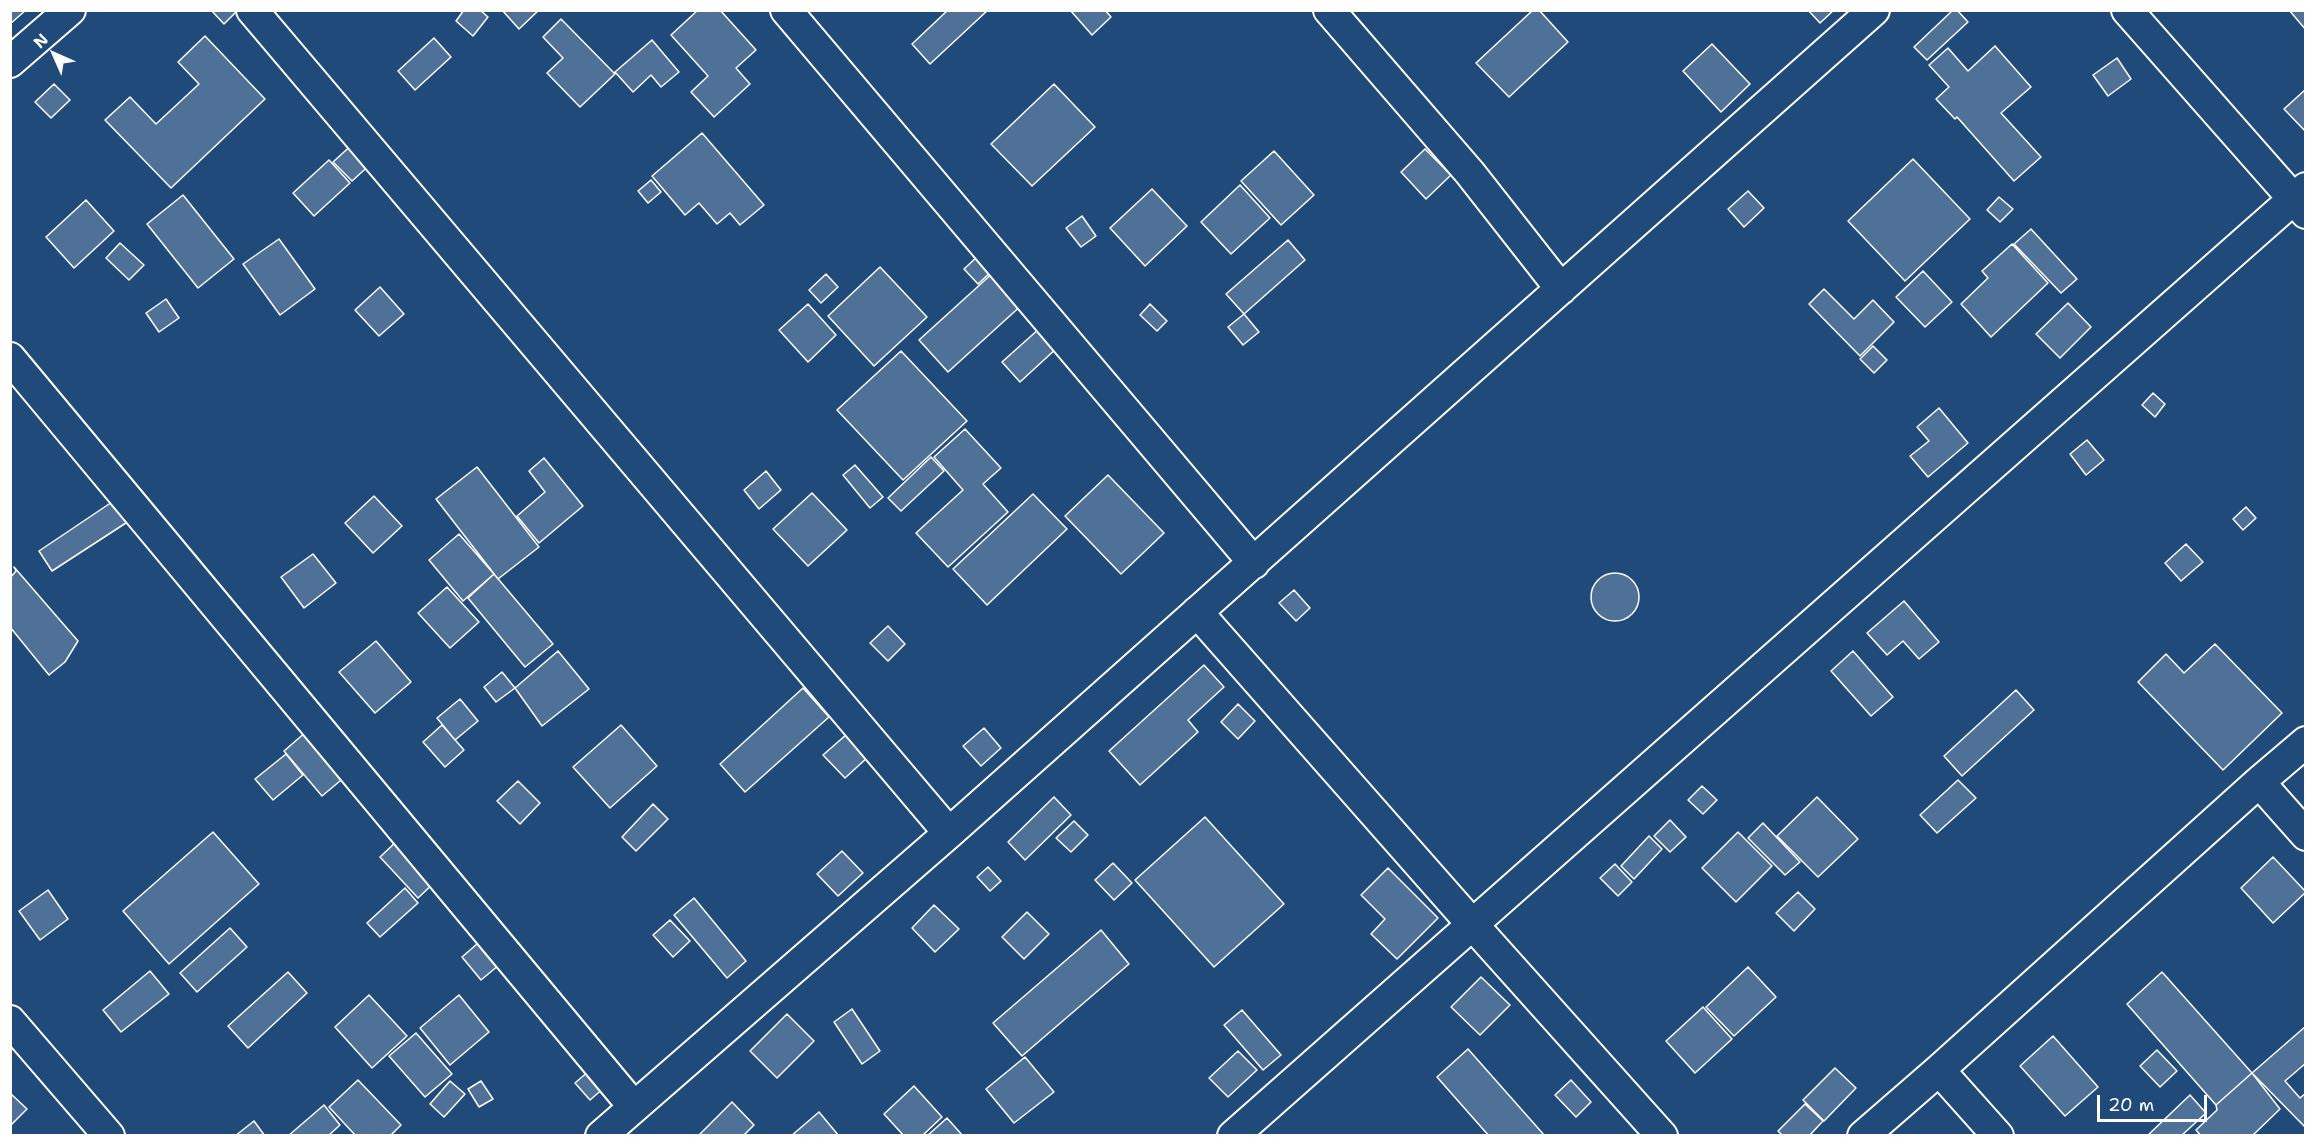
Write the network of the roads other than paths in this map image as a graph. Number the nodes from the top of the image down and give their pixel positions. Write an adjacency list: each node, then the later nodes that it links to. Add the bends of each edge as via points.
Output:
1 (70, 10): 7 (street)
2 (252, 10): 15 (street)
3 (786, 10): 11 (street)
4 (1329, 10): 9 (street, via 1470,173)
5 (1874, 10): 9 (street)
6 (2127, 10): 8 (street)
7 (10, 62)
8 (2301, 200): 17 (street)
9 (1561, 289): 11 (street)
10 (10, 358): 20 (street)
11 (1254, 563): 12 (street)
12 (1197, 612): 15 (street); 17 (street)
13 (2306, 742): 14 (street)
14 (2259, 782): 16 (street); 19 (street)
15 (949, 833): 20 (street)
16 (2306, 835)
17 (1472, 924): 21 (street); 24 (street)
18 (10, 1021): 22 (street)
19 (1939, 1070): 25 (street); 26 (street)
20 (634, 1107): 23 (street)
21 (1242, 1132)
22 (109, 1136)
23 (601, 1136)
24 (1662, 1136)
25 (1863, 1136)
26 (1998, 1136)

